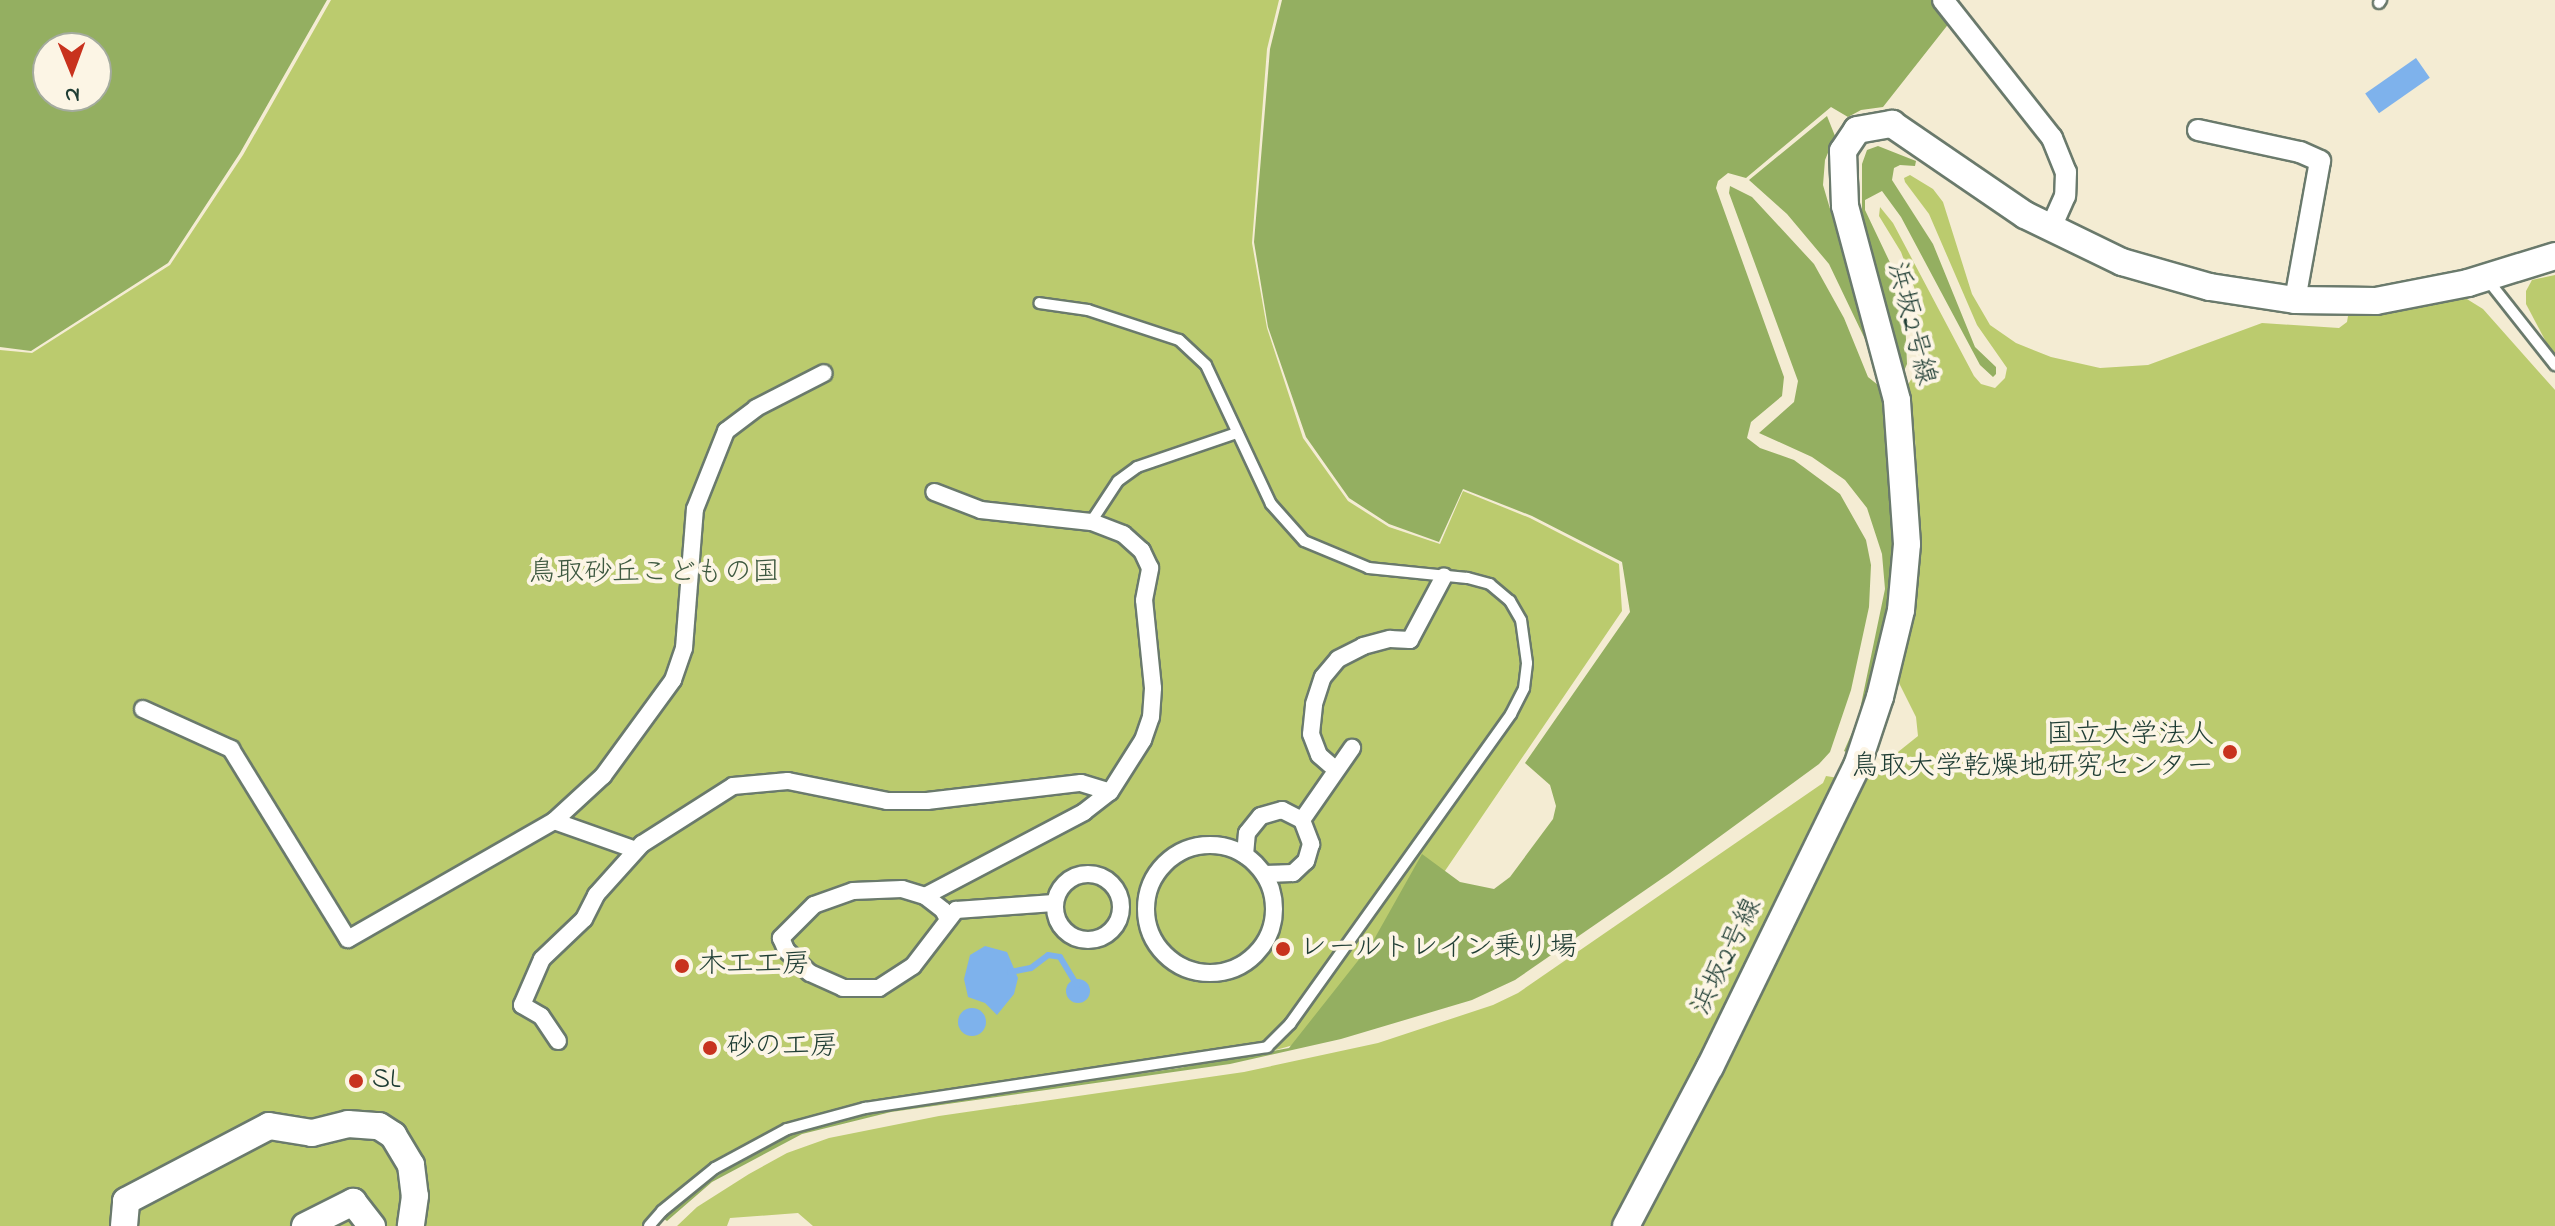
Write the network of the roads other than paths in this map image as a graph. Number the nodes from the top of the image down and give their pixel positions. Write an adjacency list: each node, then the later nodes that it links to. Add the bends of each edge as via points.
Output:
1 (1943, 0): 3 (street, via 2056,147 2066,185)
2 (2198, 130): 6 (street, via 2320,161)
3 (2051, 228): 6 (street, 浜坂2号線, via 2122,262 2210,287); 34 (street, 浜坂2号線, via 1892,124 1857,130 1843,151 1845,206 1897,400 1907,544 1901,610 1857,766)
4 (2555, 256): 5 (street, 浜坂2号線)
5 (2485, 278): 6 (street, 浜坂2号線, via 2376,301); 8 (lane)
6 (2295, 300)
7 (1039, 303): 10 (lane, via 1088,310 1179,340 1206,365)
8 (2555, 365)
9 (824, 373): 19 (street, via 756,408 726,431 695,509 684,648 673,680 603,776)
10 (1237, 433): 12 (lane, via 1137,467 1118,481); 13 (lane, via 1271,504 1304,541 1369,568)
11 (934, 492): 12 (street, via 981,510)
12 (1091, 522): 17 (street, via 1123,534 1142,551 1150,568 1144,600 1151,717 1143,740)
13 (1444, 576): 16 (street, via 1410,640 1363,646 1338,659 1323,677 1311,734 1319,755); 33 (lane, via 1490,584 1510,601 1525,638 1524,688 1511,714 1290,1024 1267,1047 896,1102 787,1129 715,1168)
14 (143, 709): 19 (street, via 231,749 348,939)
15 (1352, 748): 16 (street)
16 (1335, 769): 18 (street)
17 (1110, 792): 20 (street, via 1081,783 887,801 788,781 761,782 733,786); 23 (street, via 1084,812)
18 (1302, 820): 21 (street, via 1282,810 1261,816 1247,833); 22 (street, via 1311,844 1306,861 1293,873)
19 (554, 821): 20 (street)
20 (636, 850): 28 (street, via 596,895 584,919 542,959 523,998 522,1005 541,1016)
21 (1245, 855): 22 (street); 26 (street, via 1214,845 1181,852 1157,874)
22 (1264, 874): 26 (street, via 1274,901 1271,929 1257,953 1220,972 1192,970 1167,956 1151,933)
23 (925, 896): 27 (street); 27 (street, via 902,889 853,891 814,905 781,938 810,973 843,988 879,988 913,966)
24 (1054, 903): 25 (street, via 1072,877 1093,874 1112,884); 25 (street, via 1059,924 1086,940 1107,934); 27 (street, via 956,910)
25 (1121, 905): 26 (street)
26 (1146, 905)
27 (948, 919)
28 (558, 1041)
29 (124, 1226): 32 (street, via 126,1201 269,1126 299,1133 348,1124 379,1126 393,1135 411,1165)
30 (305, 1226): 31 (street, via 353,1202)
31 (372, 1226)
32 (411, 1226)
33 (649, 1226)
34 (1626, 1226)

